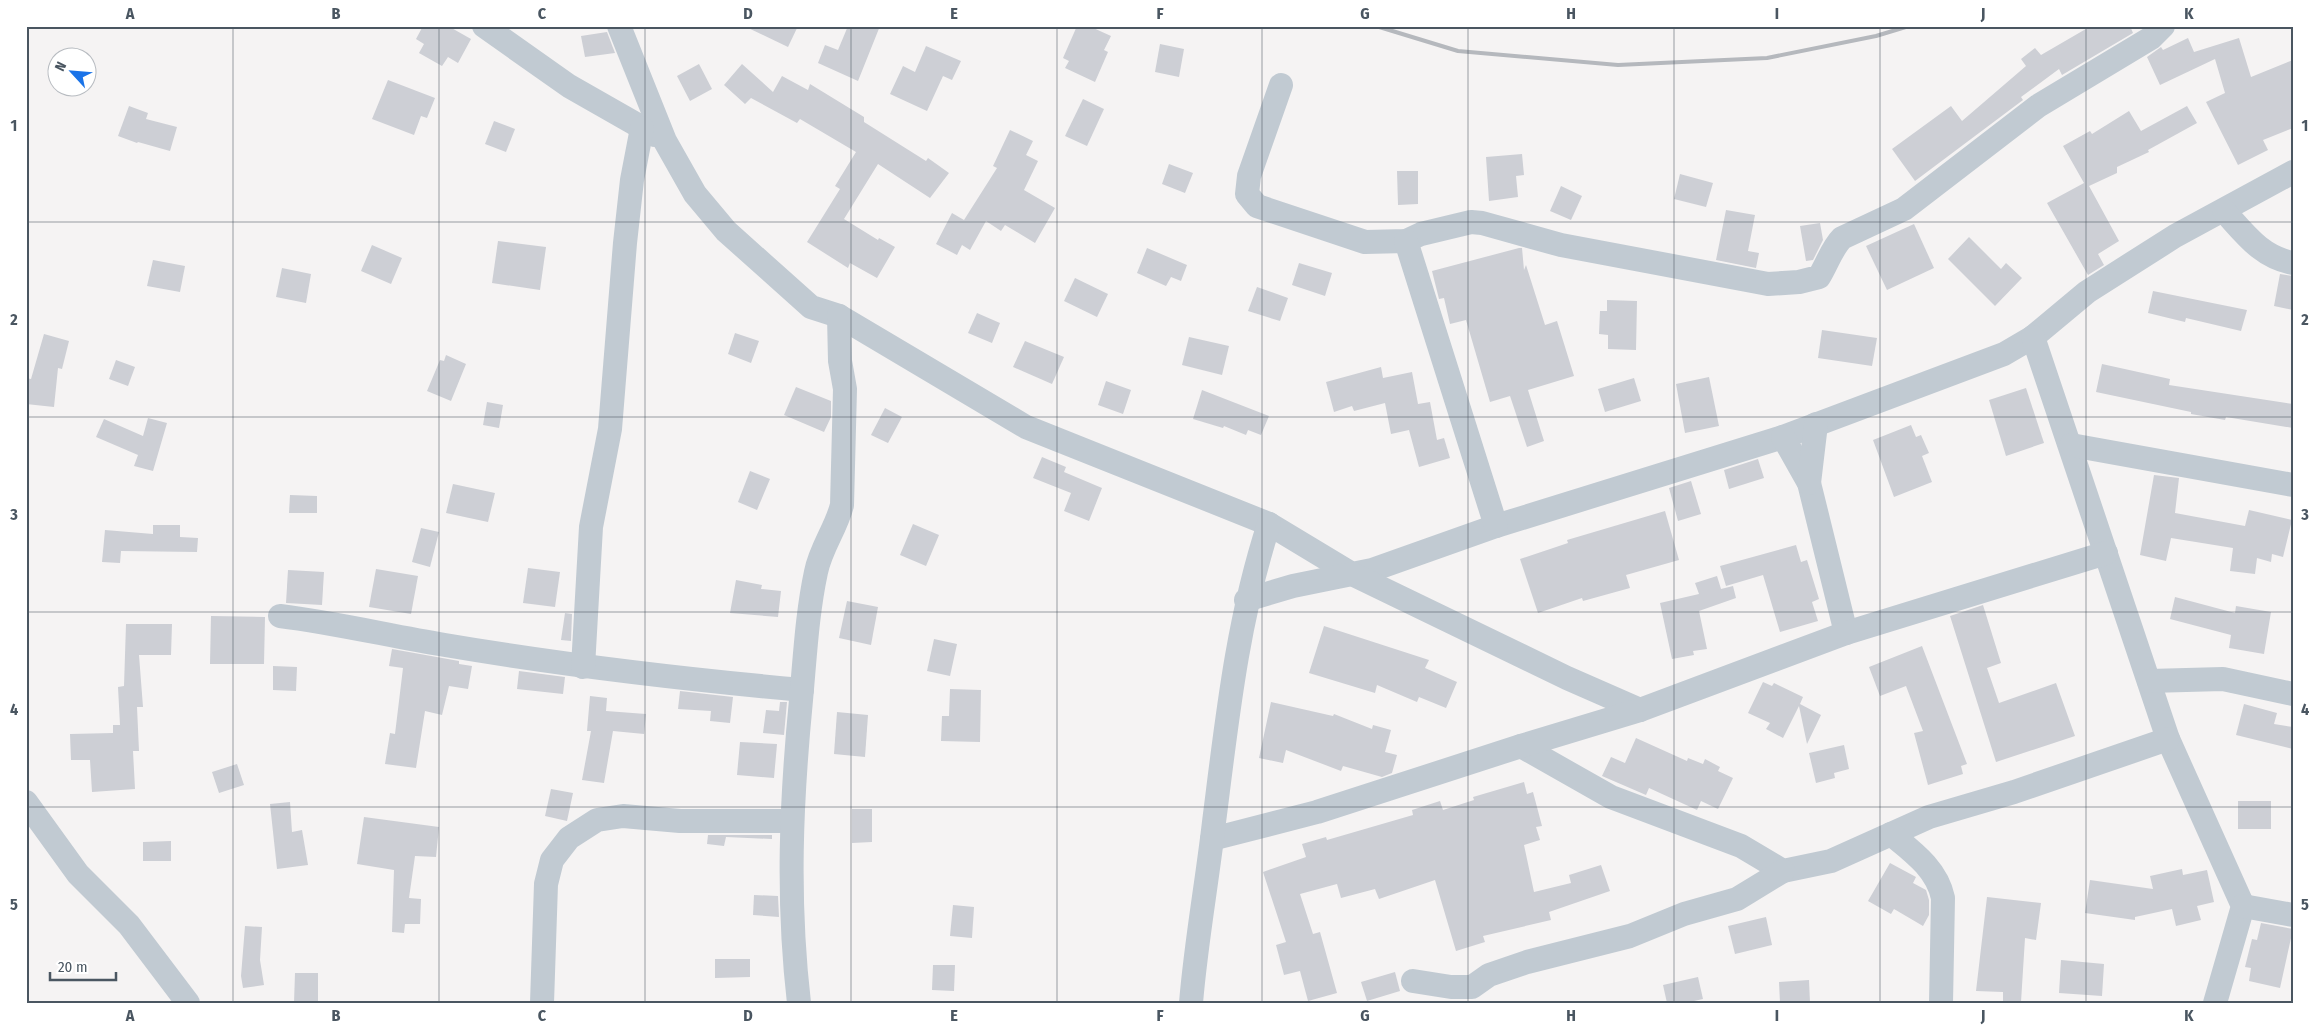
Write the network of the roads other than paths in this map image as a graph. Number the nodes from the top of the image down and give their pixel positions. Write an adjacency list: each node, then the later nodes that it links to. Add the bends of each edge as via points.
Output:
1 (484, 26): 5 (street, via 569,86)
2 (619, 26): 6 (street)
3 (2163, 26): 9 (street, via 2151,38 2038,106 1904,209 1842,238 1819,277 1768,284 1561,245 1471,222 1421,234)
4 (1281, 85): 9 (street, via 1249,176 1248,194 1257,206 1365,242)
5 (642, 128): 6 (street); 25 (street, via 625,244 610,428 591,527)
6 (665, 141): 11 (street, via 695,194 726,231 811,306)
7 (2293, 172): 8 (street)
8 (2224, 211): 10 (street, via 2259,249 2278,260); 12 (street, via 2175,236 2087,292)
9 (1406, 241): 19 (street)
10 (2293, 263)
11 (839, 316): 18 (street, via 1026,427); 27 (street, via 840,361 845,389 842,505 817,569 809,608)
12 (2033, 337): 13 (street, via 2004,354); 15 (street, via 2048,389)
13 (1816, 424): 14 (street); 16 (street)
14 (1783, 437): 16 (street); 19 (street)
15 (2071, 445): 17 (street); 20 (street)
16 (1809, 483): 24 (street)
17 (2293, 485)
18 (1269, 524): 21 (street); 22 (street)
19 (1496, 526): 21 (street, via 1372,570)
20 (2106, 552): 24 (street); 26 (street)
21 (1352, 574): 22 (street); 29 (street)
22 (1246, 600): 35 (street)
23 (280, 616): 25 (street)
24 (1846, 634): 29 (street)
25 (583, 667): 27 (street)
26 (2149, 680): 28 (street, via 2223,679); 30 (street)
27 (802, 690): 33 (street)
28 (2293, 694)
29 (1640, 710): 31 (street)
30 (2168, 739): 34 (street, via 2014,792 1929,817); 37 (street)
31 (1521, 746): 35 (street, via 1317,812); 36 (street, via 1611,797 1741,846)
32 (26, 802): 40 (street, via 78,874 129,925)
33 (791, 821): 41 (street, via 680,821 623,816 596,820 569,838 552,860 546,884); 42 (street, via 792,945)
34 (1891, 834): 36 (street, via 1831,861); 44 (street, via 1930,869 1940,884 1943,898)
35 (1212, 839): 43 (street, via 1196,943)
36 (1783, 872): 39 (street, via 1737,899 1684,914 1630,936 1527,962 1489,975 1472,987)
37 (2243, 906): 38 (street); 45 (street)
38 (2293, 915)
39 (1413, 981)
40 (188, 1003)
41 (542, 1003)
42 (799, 1003)
43 (1191, 1003)
44 (1941, 1003)
45 (2215, 1003)

